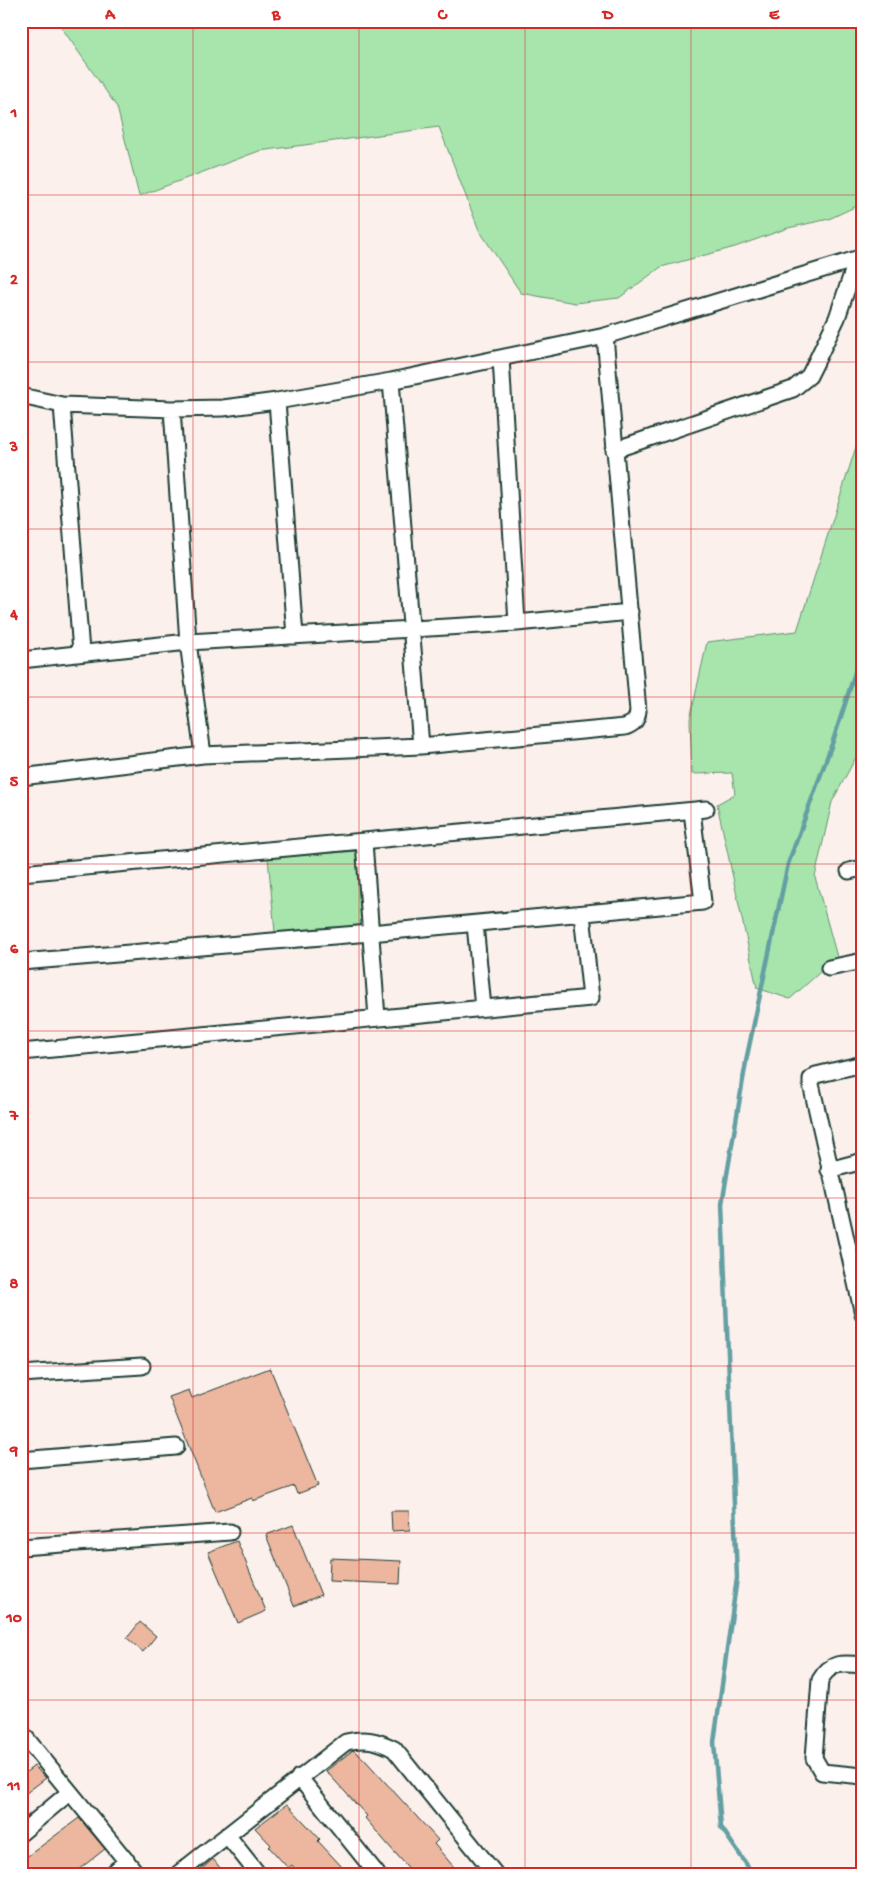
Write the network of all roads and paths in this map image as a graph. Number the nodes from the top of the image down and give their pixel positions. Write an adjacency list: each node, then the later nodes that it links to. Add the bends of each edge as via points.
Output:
1 (860, 258): 2 (street); 9 (street, via 809,376 793,389)
2 (605, 336): 3 (street); 9 (street)
3 (501, 358): 4 (street); 11 (street)
4 (391, 381): 6 (street); 12 (street)
5 (21, 396): 7 (street)
6 (277, 401): 8 (street, via 223,408); 13 (street)
7 (62, 404): 8 (street); 15 (street)
8 (172, 409): 14 (street)
9 (614, 450): 10 (street)
10 (630, 612): 11 (street); 17 (street, via 638,711 632,724)
11 (517, 623): 12 (street)
12 (413, 628): 13 (street); 17 (street)
13 (295, 636): 14 (street)
14 (188, 642): 15 (street); 18 (street)
15 (81, 652): 16 (street)
16 (21, 660)
17 (421, 746): 18 (street)
18 (203, 755): 19 (street)
19 (21, 777)
20 (364, 842): 21 (street); 22 (street, via 699,810 703,902); 24 (street)
21 (21, 873)
22 (582, 914): 23 (street); 28 (street, via 591,998)
23 (475, 924): 24 (street); 28 (street)
24 (370, 934): 26 (street); 29 (street)
25 (863, 960): 27 (street)
26 (21, 962)
27 (829, 968)
28 (483, 1008): 29 (street)
29 (377, 1018): 30 (street)
30 (21, 1052)
31 (863, 1064): 33 (street, via 811,1079)
32 (863, 1161): 33 (street)
33 (829, 1170): 34 (street)
34 (857, 1258): 35 (street)
35 (863, 1314)
36 (142, 1366): 37 (street)
37 (21, 1374)
38 (176, 1447): 39 (street)
39 (21, 1460)
40 (230, 1532): 41 (street)
41 (21, 1547)
42 (863, 1665): 44 (street, via 836,1664 826,1670 820,1680 814,1758 822,1772)
43 (21, 1732): 46 (street)
44 (863, 1776)
45 (299, 1777): 48 (street); 54 (street); 55 (street, via 346,1742 362,1739 394,1749)
46 (70, 1792): 47 (street); 49 (street)
47 (21, 1833)
48 (227, 1835): 52 (street); 53 (street)
49 (127, 1861): 50 (street); 51 (street)
50 (112, 1874)
51 (137, 1874)
52 (178, 1874)
53 (258, 1874)
54 (377, 1874)
55 (495, 1874)

